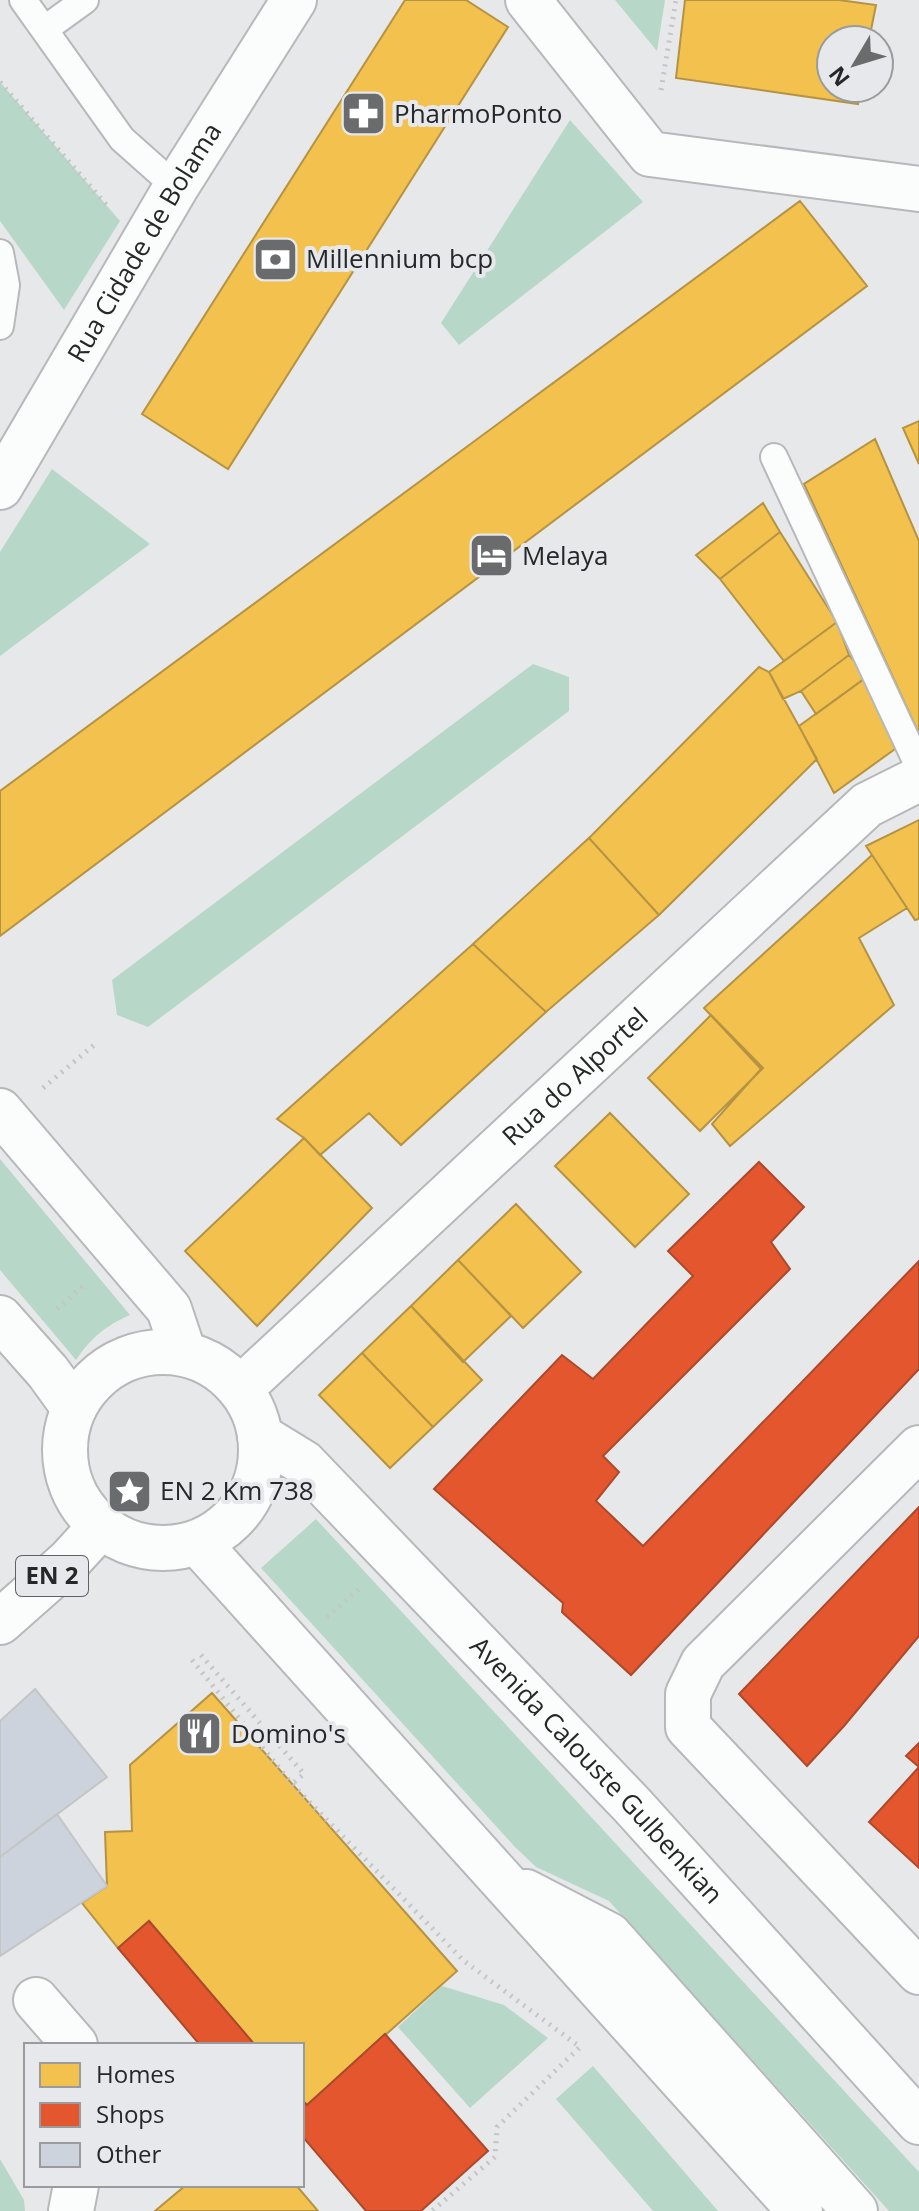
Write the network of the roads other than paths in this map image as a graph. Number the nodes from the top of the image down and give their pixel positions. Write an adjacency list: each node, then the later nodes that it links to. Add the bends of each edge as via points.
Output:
1 (23, 0): 5 (lane)
2 (85, 0): 5 (lane)
3 (294, 0): 6 (main road, Rua Cidade de Bolama)
4 (528, 0): 7 (main road, via 650,154)
5 (45, 29): 6 (lane, via 122,139)
6 (176, 187): 11 (main road, Rua Cidade de Bolama)
7 (919, 189)
8 (0, 253): 9 (lane, via 6,285)
9 (0, 326)
10 (774, 457): 12 (lane)
11 (0, 487)
12 (919, 767)
13 (919, 779): 17 (main road, Rua do Alportel, via 867,805)
14 (4, 1116): 16 (main road, via 169,1309)
15 (10, 1329): 18 (main road)
16 (184, 1354): 17 (main road, via 215,1367); 18 (main road, via 152,1352 119,1362 93,1381)
17 (240, 1389): 19 (main road, via 254,1411)
18 (74, 1408): 21 (main road, via 66,1440 67,1472 80,1502)
19 (260, 1436): 22 (main road, via 260,1469 248,1500 227,1526); 28 (main road, Avenida Calouste Gulbenkian, via 304,1463 643,1817)
20 (919, 1448): 25 (main road, via 703,1663 688,1694 688,1727)
21 (101, 1526): 22 (main road, via 148,1547); 23 (main road, EN 2)
22 (198, 1543): 24 (main road)
23 (0, 1622)
24 (502, 1880): 31 (main road); 32 (main road, via 609,1935)
25 (919, 1972)
26 (36, 2000): 27 (main road)
27 (73, 2043)
28 (919, 2122)
29 (76, 2187): 30 (main road)
30 (71, 2211)
31 (800, 2211)
32 (855, 2211)

